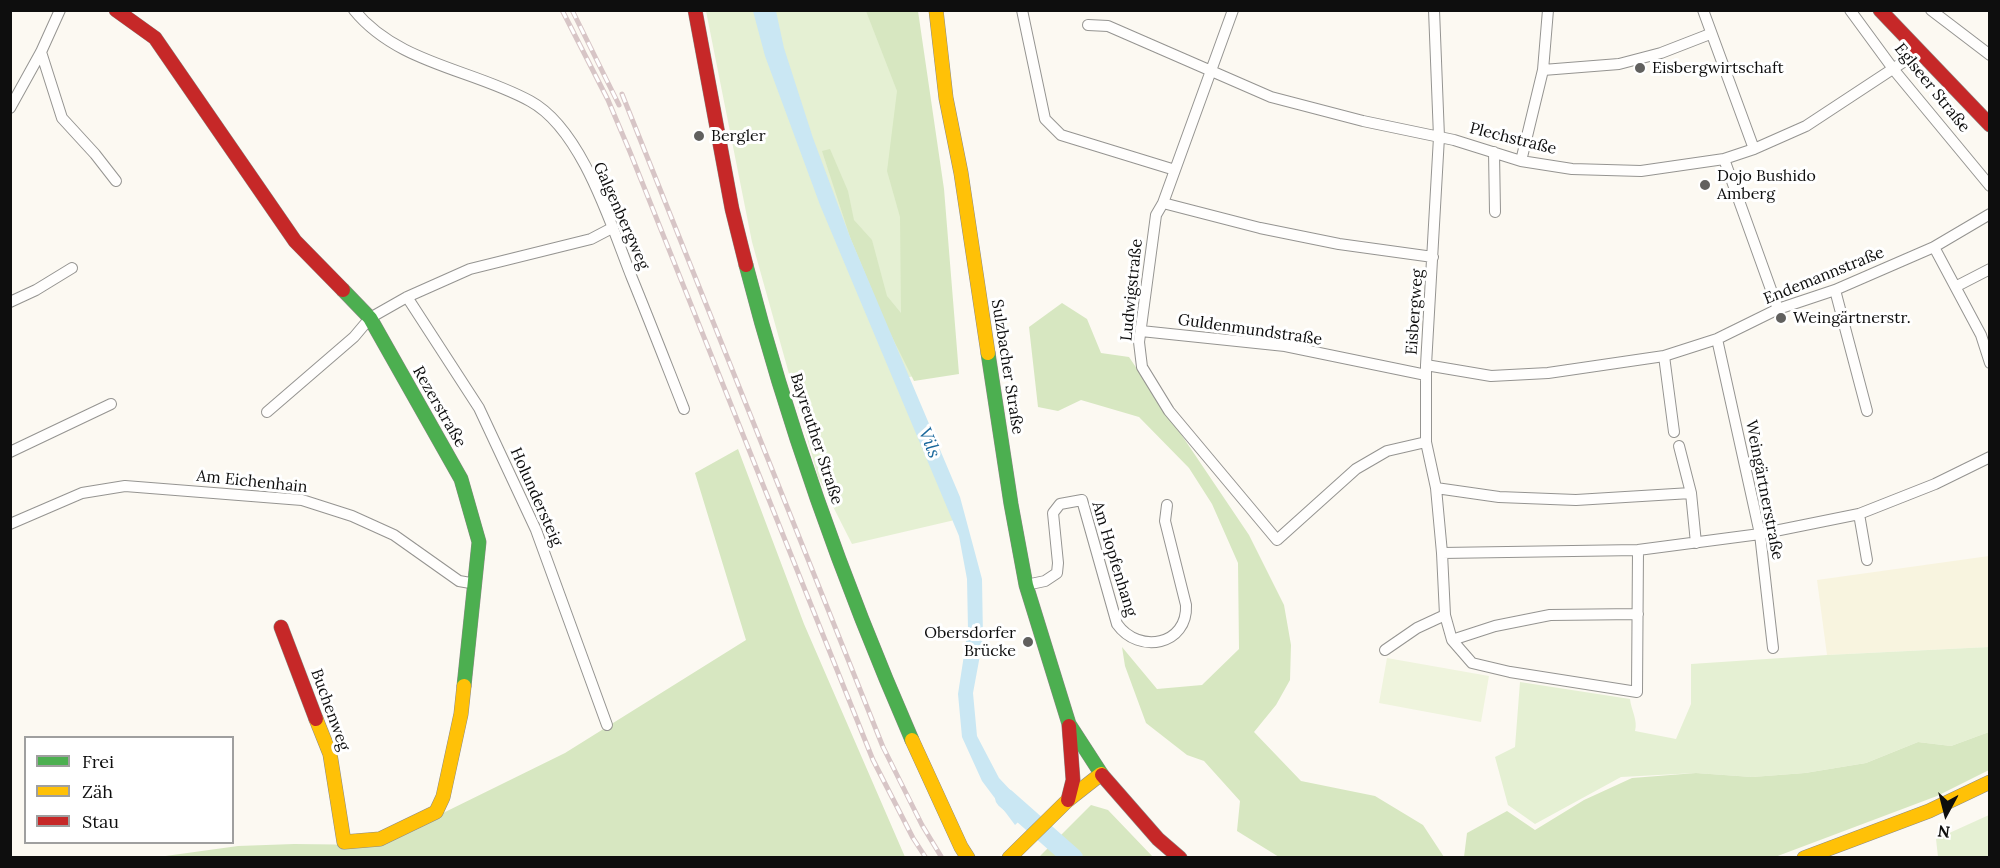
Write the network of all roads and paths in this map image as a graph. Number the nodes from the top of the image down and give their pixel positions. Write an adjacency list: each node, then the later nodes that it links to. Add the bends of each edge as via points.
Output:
1 (60, 10): 17 (street)
2 (116, 10): 45 (street, Rezerstraße, via 155,38 295,241)
3 (354, 10): 35 (street, Galgenbergweg, via 393,45 531,101 549,114 568,138 597,190)
4 (695, 10): 86 (street, Bayreuther Straße, via 737,232 810,481 888,685)
5 (936, 10): 72 (street, Sulzbacher Straße, via 946,98)
6 (1022, 10): 29 (street, via 1045,119 1061,135)
7 (1233, 10): 19 (street, Ludwigstraße)
8 (1434, 10): 24 (street, Eisbergweg)
9 (1548, 10): 20 (street)
10 (1702, 10): 15 (street)
11 (1880, 10): 16 (street, Eglseer Straße)
12 (1850, 11): 21 (street, Eglseer Straße)
13 (1934, 12): 18 (street)
14 (1088, 25): 19 (street, Plechstraße, via 1108,26)
15 (1710, 34): 20 (street, via 1619,64); 25 (street)
16 (1920, 51): 21 (street, Plechstraße); 23 (street, Eglseer Straße)
17 (41, 52): 22 (street); 30 (street, via 62,118)
18 (1989, 55)
19 (1211, 70): 24 (street, Plechstraße, via 1271,97); 29 (street, Ludwigstraße)
20 (1543, 70): 28 (street)
21 (1894, 70): 25 (street, Plechstraße, via 1806,126); 31 (street, Eglseer Straße)
22 (10, 108)
23 (1989, 125)
24 (1438, 137): 26 (street, Plechstraße); 37 (street, Eisbergweg)
25 (1754, 149): 27 (street, Plechstraße)
26 (1494, 152): 28 (street, Plechstraße); 33 (street)
27 (1724, 159): 28 (street, Plechstraße, via 1641,171 1572,169); 44 (street)
28 (1521, 160)
29 (1175, 170): 32 (street, Ludwigstraße)
30 (116, 181)
31 (1989, 186)
32 (1163, 203): 37 (street, via 1260,228); 46 (street, Ludwigstraße, via 1156,214)
33 (1495, 212)
34 (1989, 214): 36 (street, Endemannstraße)
35 (612, 228): 42 (street, via 591,238 470,269); 53 (street, Galgenbergweg)
36 (1934, 247): 40 (street); 41 (street, Endemannstraße)
37 (1433, 257): 51 (street, Eisbergweg)
38 (72, 268): 43 (street)
39 (1989, 269): 40 (street)
40 (1957, 286): 47 (street)
41 (1835, 290): 44 (street, Endemannstraße); 54 (street)
42 (407, 297): 45 (street); 80 (street, Holundersteig, via 479,408 536,530)
43 (10, 302)
44 (1778, 309): 48 (street, Endemannstraße)
45 (370, 318): 55 (street); 71 (street, Rezerstraße, via 461,479 479,542)
46 (1141, 331): 51 (street, Guldenmundstraße, via 1285,346); 57 (street, Ludwigstraße, via 1142,367 1168,411 1277,540 1356,469 1387,451)
47 (1985, 334): 50 (street)
48 (1717, 339): 49 (street, Endemannstraße); 66 (street, Weingärtnerstraße)
49 (1664, 356): 51 (street, Endemannstraße, via 1548,373 1491,376); 56 (street)
50 (1989, 363)
51 (1426, 370): 57 (street, Eisbergweg)
52 (111, 404): 59 (street)
53 (684, 409)
54 (1867, 411)
55 (267, 412)
56 (1674, 432)
57 (1426, 442): 61 (street, Eisbergweg)
58 (1679, 446): 62 (street)
59 (10, 452)
60 (1989, 457): 64 (street, via 1935,484)
61 (1436, 488): 62 (street, via 1499,497 1576,500); 69 (street, Eisbergweg)
62 (1691, 493): 67 (street)
63 (1167, 505): 72 (street, Am Hopfenhang, via 1165,521 1187,614 1175,634 1164,641 1151,643 1121,630 1082,500 1060,504 1053,513 1057,573)
64 (1859, 514): 66 (street); 70 (street)
65 (10, 524): 71 (street, Am Eichenhain, via 82,493 125,486 302,500 394,535 459,582)
66 (1760, 534): 67 (street); 77 (street, Weingärtnerstraße)
67 (1696, 543): 68 (street)
68 (1638, 550): 69 (street); 73 (street)
69 (1442, 553): 74 (street, Eisbergweg)
70 (1867, 560)
71 (476, 584): 84 (street, Rezerstraße, via 461,714 443,797 436,812 380,839)
72 (1026, 585): 79 (street, Sulzbacher Straße)
73 (1638, 614): 76 (street, via 1550,615); 76 (street, Eisbergweg, via 1637,692 1472,663)
74 (1445, 615): 76 (street, Eisbergweg); 78 (street)
75 (281, 627): 84 (street, Buchenweg, via 330,754)
76 (1452, 640)
77 (1773, 648)
78 (1385, 650)
79 (1069, 724): 81 (street, Sulzbacher Straße); 83 (street, Sulzbacher Straße)
80 (607, 725)
81 (1101, 774): 83 (street); 87 (street, Sulzbacher Straße, via 1158,839)
82 (1989, 782): 88 (street, via 1929,812)
83 (1079, 783): 85 (street, via 1068,800)
84 (344, 842)
85 (1012, 856)
86 (968, 858)
87 (1180, 858)
88 (1804, 858)

